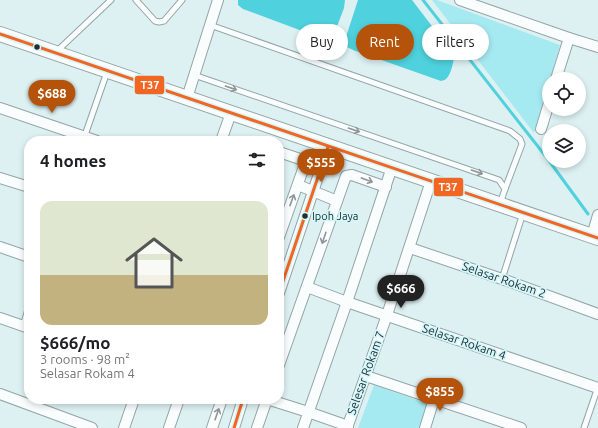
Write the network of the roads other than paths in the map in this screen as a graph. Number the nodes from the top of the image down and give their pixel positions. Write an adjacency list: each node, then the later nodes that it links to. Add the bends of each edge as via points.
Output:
1 (111, 0): 10 (lane)
2 (136, 0): 3 (lane, via 155,21 159,22 164,21)
3 (182, 0)
4 (218, 0): 6 (street)
5 (460, 0): 8 (street)
6 (210, 25): 13 (street); 30 (lane, via 510,131 522,144)
7 (0, 34): 10 (street)
8 (569, 38): 9 (street); 12 (street)
9 (598, 47)
10 (55, 52): 11 (street)
11 (108, 70): 14 (street); 20 (lane)
12 (558, 72)
13 (194, 75): 14 (street); 30 (lane, one-way to 30, via 499,180)
14 (187, 98): 16 (street)
15 (0, 108): 19 (street)
16 (231, 113): 21 (street); 22 (street)
17 (545, 116): 18 (street)
18 (541, 129)
19 (76, 136)
20 (85, 136)
21 (223, 136)
22 (328, 147): 24 (street); 31 (street)
23 (284, 154): 28 (street, via 306,161)
24 (392, 167): 26 (street); 29 (street)
25 (0, 178): 27 (street)
26 (431, 181): 33 (street); 39 (street, Selesar Rokam 7)
27 (24, 185)
28 (298, 185): 31 (street); 36 (street, one-way to 28)
29 (386, 187): 32 (street, one-way to 29, via 346,176 352,175); 44 (street)
30 (505, 189): 33 (lane)
31 (313, 191): 32 (street); 41 (street)
32 (337, 201): 43 (street, one-way to 43)
33 (500, 205): 34 (street)
34 (523, 212): 37 (street); 42 (lane)
35 (598, 218): 37 (street)
36 (284, 223)
37 (595, 237)
38 (0, 247): 40 (street)
39 (410, 248): 42 (street, Selasar Rokam 2); 46 (street, Selesar Rokam 7)
40 (24, 255)
41 (284, 278)
42 (502, 279): 45 (street, Selasar Rokam 2)
43 (307, 287): 44 (street, Selasar Rokam 4); 49 (street)
44 (347, 302): 46 (street, Selasar Rokam 4); 62 (street)
45 (598, 314)
46 (387, 315): 50 (street, Selesar Rokam 7); 51 (street, Selasar Rokam 4)
47 (0, 318): 48 (street)
48 (24, 326)
49 (284, 351)
50 (366, 376): 53 (street); 63 (street, Selesar Rokam 7)
51 (598, 388): 73 (lane)
52 (0, 394): 54 (street)
53 (434, 399): 71 (street); 72 (street)
54 (24, 403)
55 (27, 404): 64 (street)
56 (132, 404): 65 (street)
57 (177, 404): 66 (street)
58 (220, 404): 67 (street, one-way to 58)
59 (241, 404): 68 (street)
60 (265, 404): 69 (street)
61 (283, 404): 62 (street)
62 (308, 412): 63 (street); 70 (street)
63 (347, 427)
64 (92, 428)
65 (124, 428)
66 (169, 428)
67 (212, 428)
68 (234, 428)
69 (257, 428)
70 (303, 428)
71 (425, 428)
72 (521, 428)
73 (584, 428)

